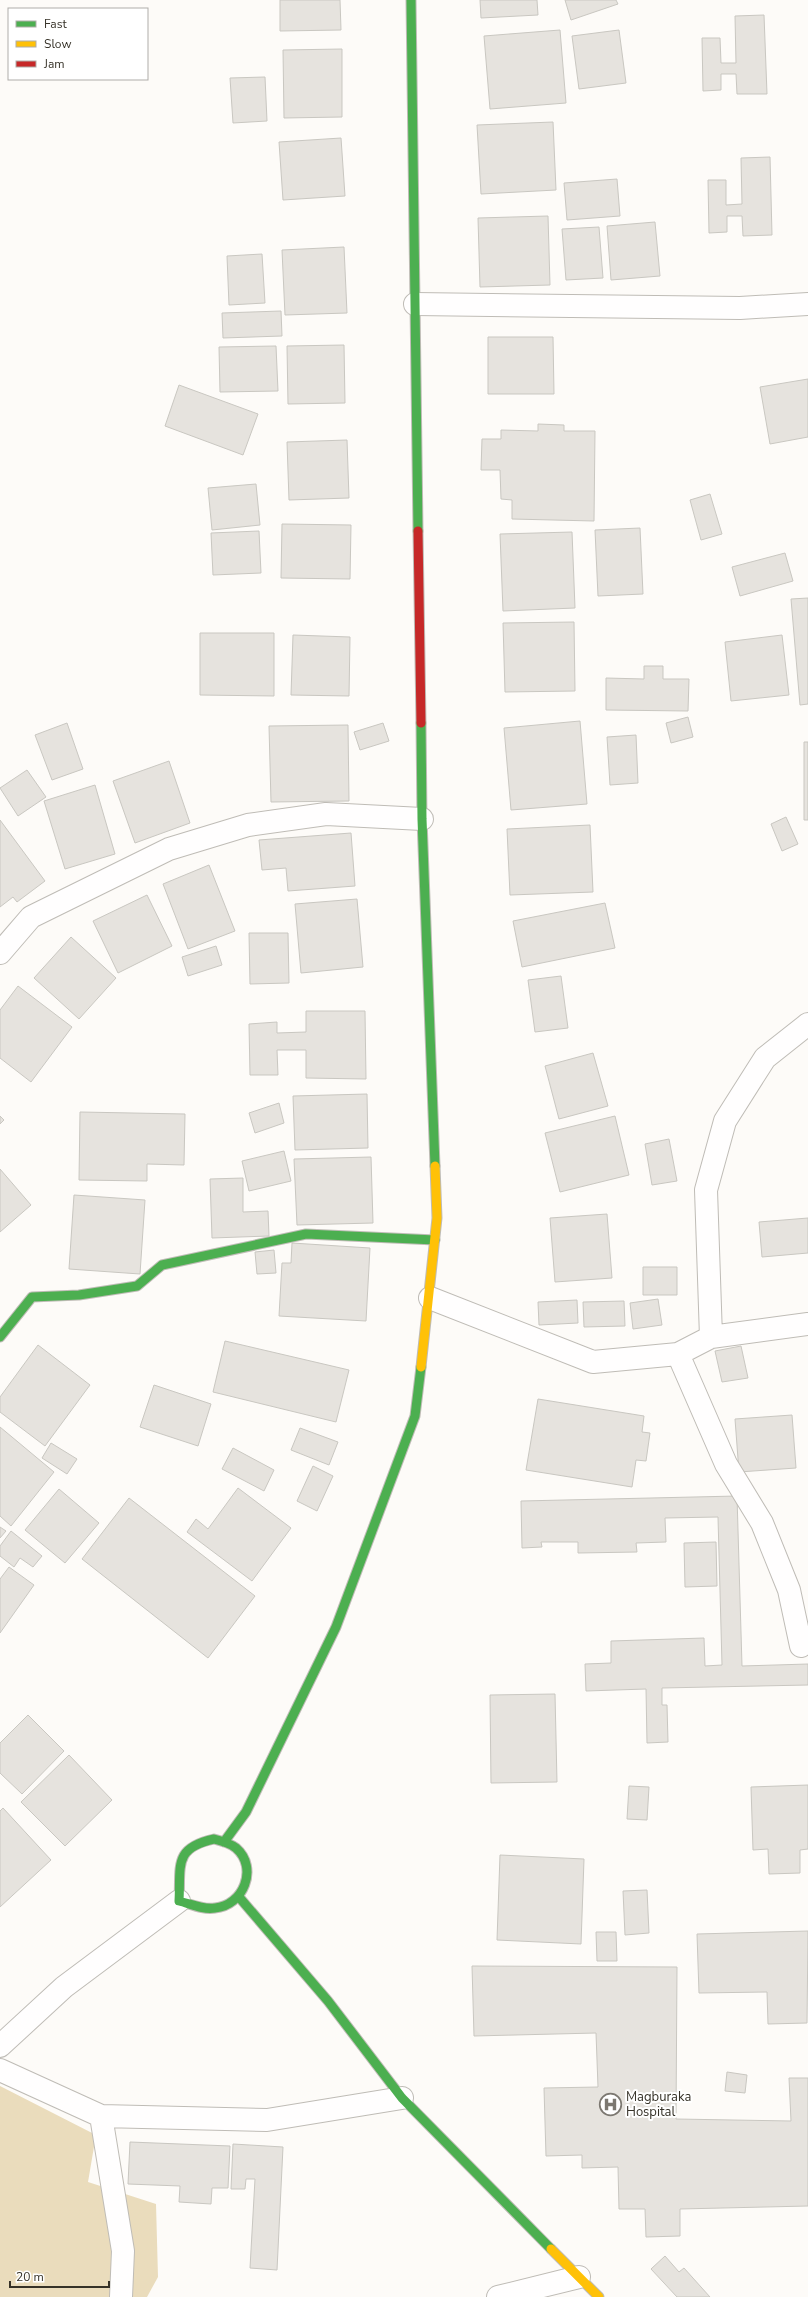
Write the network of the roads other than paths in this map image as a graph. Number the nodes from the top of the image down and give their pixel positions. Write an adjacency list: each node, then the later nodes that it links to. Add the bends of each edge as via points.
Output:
1 (411, 0): 2 (street)
2 (415, 304): 3 (street, via 740,308); 4 (street)
3 (808, 304)
4 (422, 819): 5 (street, via 326,814 248,825 169,849 31,917); 7 (street, via 437,1218)
5 (0, 953)
6 (808, 1024): 11 (street, via 765,1058 725,1120 706,1190)
7 (435, 1240): 8 (street); 10 (street, via 306,1234 162,1264 137,1286 80,1295 32,1297)
8 (430, 1298): 12 (street, via 593,1362); 14 (street, via 415,1416 336,1627 246,1812)
9 (808, 1324): 11 (street)
10 (0, 1337)
11 (711, 1337): 12 (street)
12 (678, 1354): 13 (street, via 726,1464 762,1523 789,1590)
13 (800, 1646)
14 (224, 1842): 15 (street, via 239,1851 246,1864 248,1876); 16 (street, via 214,1839 202,1841 191,1847 183,1856 178,1876 181,1887)
15 (239, 1897): 16 (street, via 229,1905 217,1909); 19 (street, via 328,2001)
16 (179, 1901): 17 (street, via 64,1987)
17 (0, 2046)
18 (0, 2070): 20 (street)
19 (402, 2098): 20 (street, via 267,2120); 21 (street)
20 (101, 2116): 22 (street, via 123,2252)
21 (579, 2277): 23 (street); 24 (street)
22 (121, 2297)
23 (498, 2297)
24 (599, 2297)

